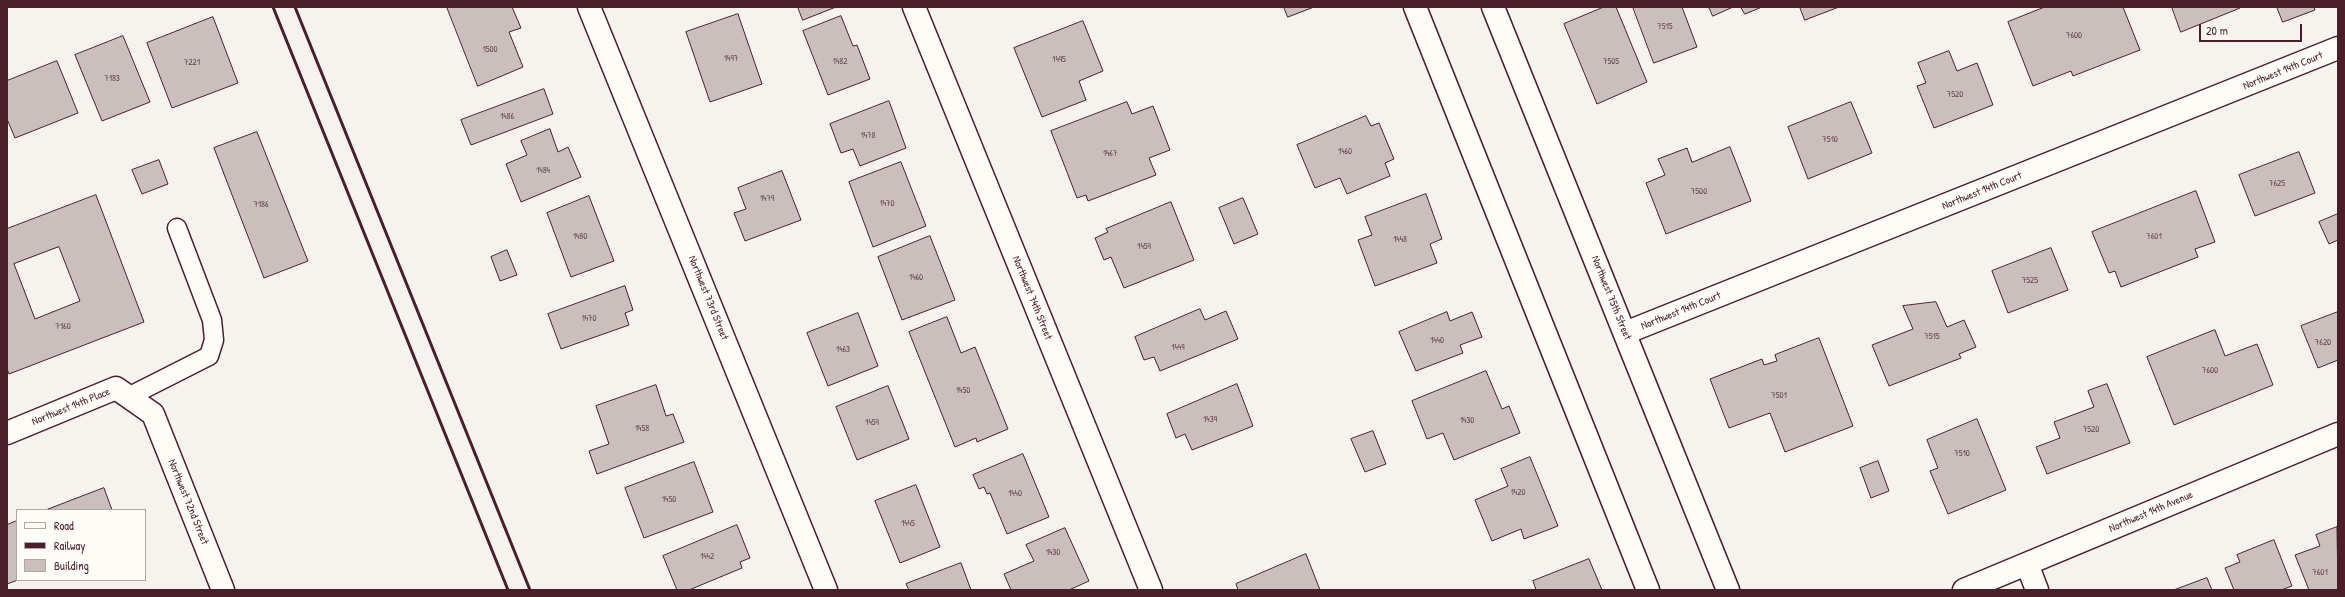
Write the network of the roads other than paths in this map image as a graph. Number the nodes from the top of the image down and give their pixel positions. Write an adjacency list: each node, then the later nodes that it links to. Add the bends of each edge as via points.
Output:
1 (589, 7): 14 (street, Northwest 73rd Street)
2 (914, 7): 15 (street, Northwest 74th Street)
3 (1415, 7): 16 (street)
4 (1493, 7): 7 (street, Northwest 75th Street)
5 (2338, 48): 7 (street, Northwest 14th Court)
6 (176, 228): 8 (lane, via 212,320 214,340 211,351 209,356)
7 (1625, 333): 17 (street, Northwest 75th Street)
8 (128, 397): 9 (street, Northwest 14th Place); 10 (street, Northwest 14th Place, via 116,388)
9 (153, 414): 13 (street, Northwest 72nd Street)
10 (7, 433)
11 (2338, 434): 12 (street, Northwest 14th Avenue)
12 (2027, 564): 18 (street, Northwest 14th Avenue); 19 (street)
13 (223, 590)
14 (826, 590)
15 (1151, 590)
16 (1648, 590)
17 (1728, 590)
18 (1964, 590)
19 (2037, 590)

